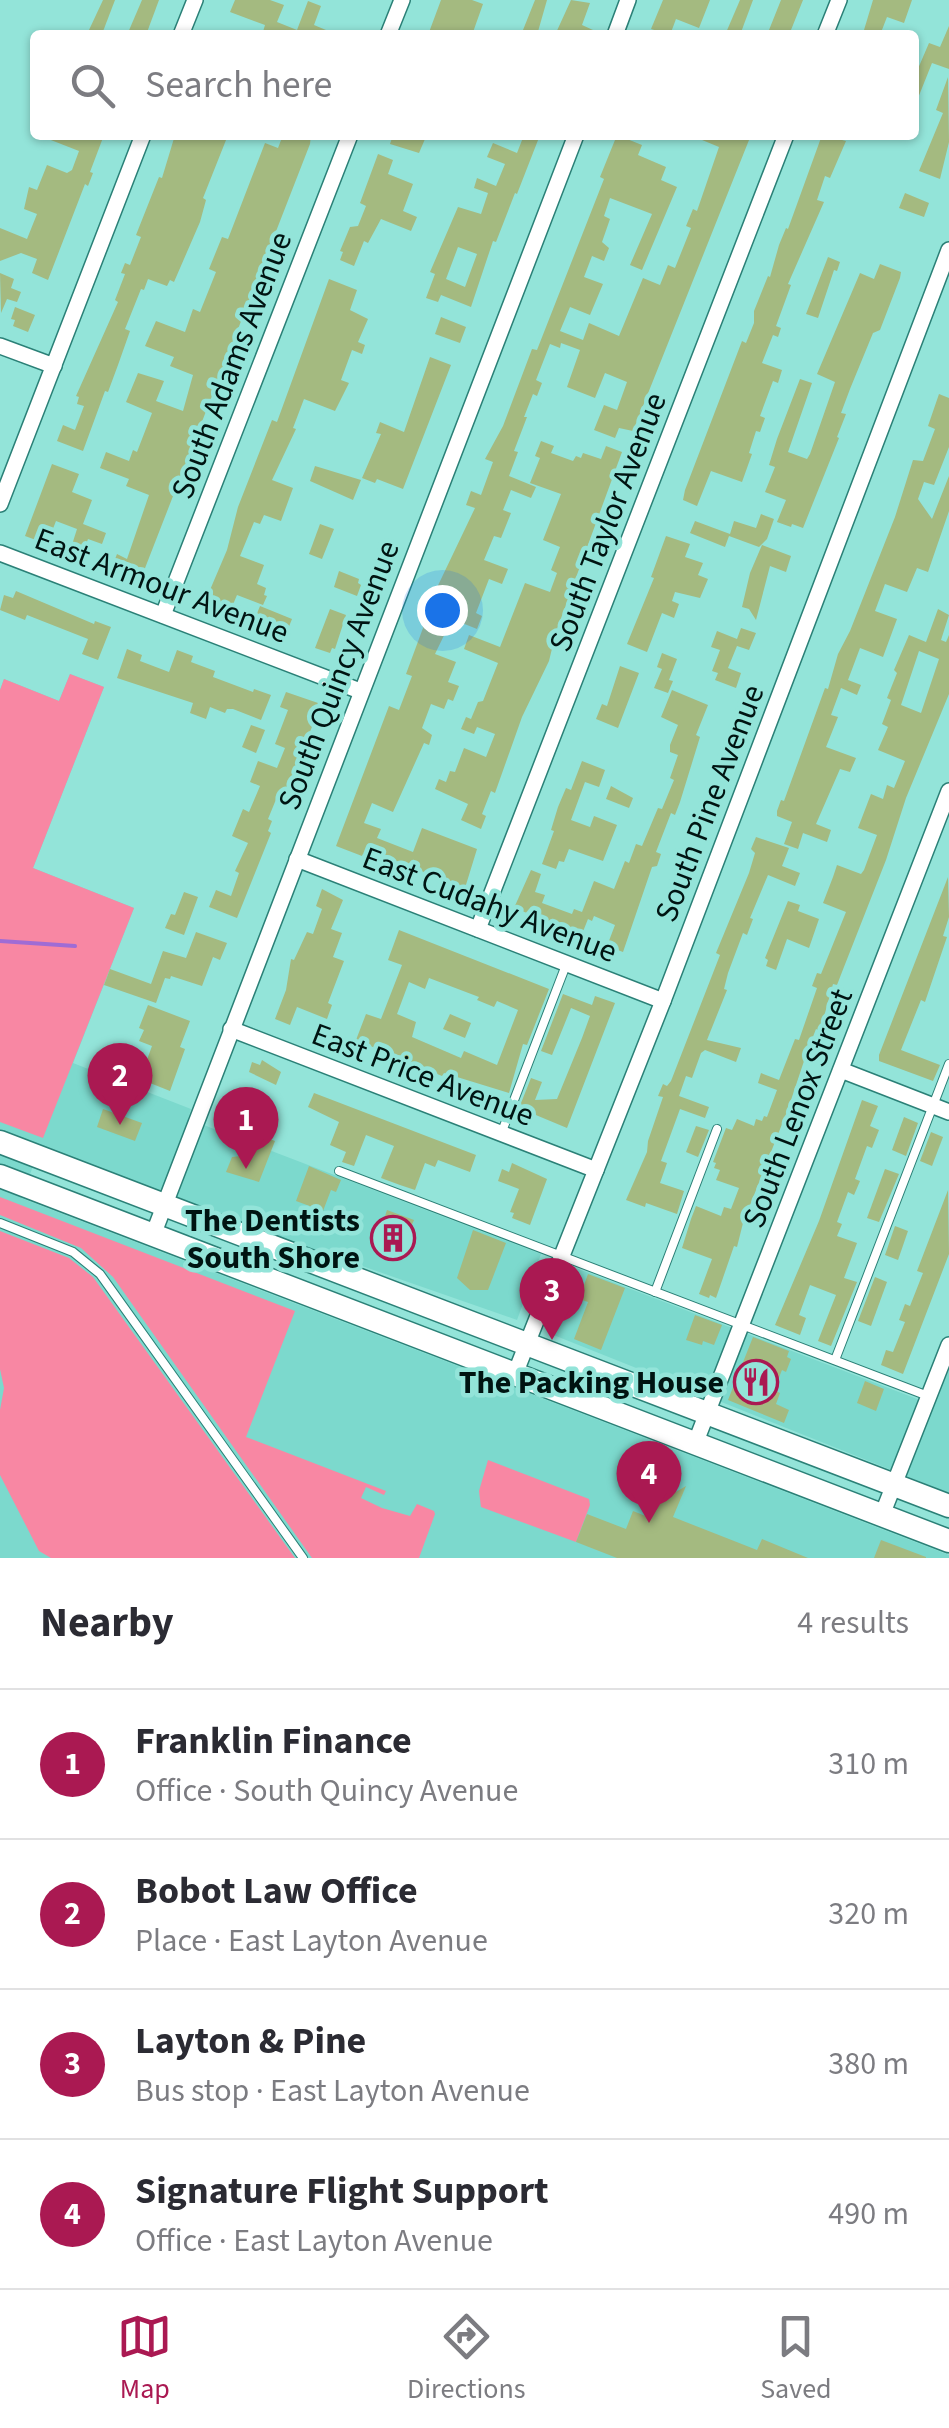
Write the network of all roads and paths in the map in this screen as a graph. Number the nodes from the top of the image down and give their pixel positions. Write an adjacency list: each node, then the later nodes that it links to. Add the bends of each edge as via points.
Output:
1 (195, 0): 5 (street)
2 (402, 0): 6 (street)
3 (628, 0): 7 (street)
4 (838, 0): 8 (street)
5 (184, 30)
6 (390, 30)
7 (617, 30)
8 (827, 30)
9 (141, 140): 16 (street)
10 (348, 140): 19 (street, South Adams Avenue)
11 (574, 140): 20 (street, South Quincy Avenue)
12 (784, 140): 23 (street, South Taylor Avenue)
13 (949, 250): 14 (street, South Pine Avenue)
14 (945, 274): 25 (street, South Pine Avenue)
15 (0, 346): 16 (street)
16 (54, 366): 17 (street)
17 (0, 504)
18 (0, 553): 19 (street, East Armour Avenue)
19 (164, 615): 20 (street, East Armour Avenue)
20 (360, 691): 22 (street, South Quincy Avenue)
21 (949, 791): 28 (street, South Lenox Street)
22 (297, 859): 23 (street, East Cudahy Avenue); 26 (street, South Quincy Avenue)
23 (478, 929): 24 (street, East Cudahy Avenue)
24 (567, 963): 25 (street, East Cudahy Avenue); 32 (lane)
25 (663, 1002): 34 (street, South Pine Avenue)
26 (230, 1029): 32 (street, East Price Avenue); 37 (street, South Quincy Avenue)
27 (949, 1064): 29 (lane)
28 (842, 1070): 29 (street); 45 (street, South Lenox Street)
29 (932, 1106): 30 (street); 49 (lane)
30 (949, 1112)
31 (717, 1128): 42 (lane)
32 (501, 1134): 34 (street, East Price Avenue)
33 (0, 1142): 37 (main road)
34 (596, 1170): 40 (street, South Pine Avenue)
35 (340, 1171): 40 (lane)
36 (0, 1176): 39 (main road)
37 (163, 1206): 39 (street, South Quincy Avenue); 41 (main road)
38 (0, 1223): 62 (lane, via 73,1252 100,1274)
39 (153, 1235): 43 (main road)
40 (562, 1256): 42 (lane); 47 (street, South Pine Avenue)
41 (340, 1274): 43 (lane); 44 (main road)
42 (656, 1292): 45 (lane)
43 (328, 1302): 46 (main road)
44 (436, 1311): 46 (lane); 47 (main road)
45 (742, 1325): 49 (lane); 54 (street, South Lenox Street)
46 (425, 1340): 50 (main road)
47 (526, 1345): 50 (street, South Pine Avenue); 51 (main road)
48 (949, 1345): 52 (street)
49 (835, 1360): 52 (lane)
50 (515, 1374): 53 (main road)
51 (625, 1383): 53 (lane); 54 (main road)
52 (929, 1396): 58 (street)
53 (613, 1413): 55 (main road)
54 (706, 1414): 55 (street, South Lenox Street); 56 (main road)
55 (695, 1444): 57 (main road)
56 (800, 1450): 57 (lane); 58 (main road)
57 (789, 1480): 60 (main road)
58 (894, 1485): 59 (main road); 60 (street)
59 (949, 1506)
60 (882, 1515): 61 (main road)
61 (949, 1542)
62 (304, 1558)

